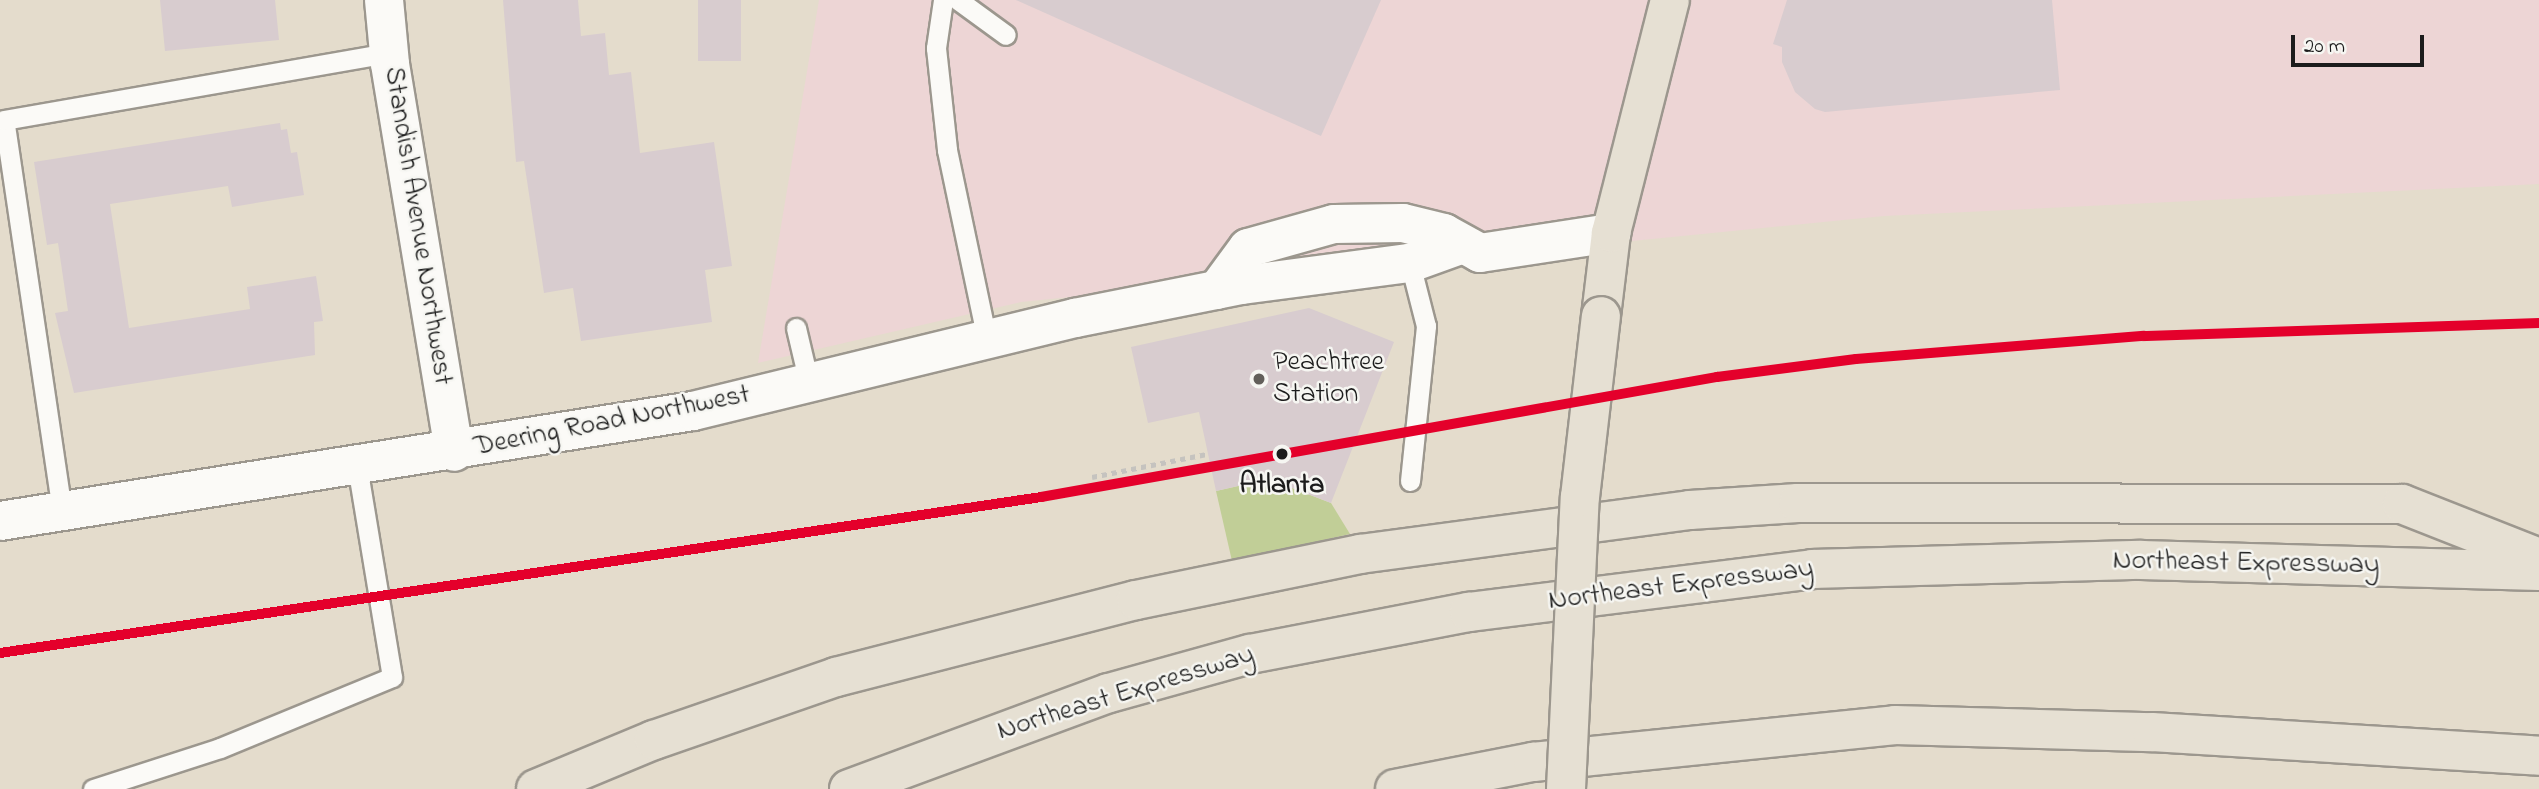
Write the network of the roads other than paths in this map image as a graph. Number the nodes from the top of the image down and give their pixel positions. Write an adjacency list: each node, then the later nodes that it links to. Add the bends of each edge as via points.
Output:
1 (384, 0): 6 (street, Standish Avenue Northwest)
2 (943, 0): 12 (lane, via 936,48 947,150)
3 (958, 0): 5 (lane)
4 (1670, 0): 7 (main road)
5 (1006, 35)
6 (389, 53): 14 (street, Standish Avenue Northwest); 17 (lane, via 4,120)
7 (1611, 233): 8 (street, via 1480,253); 26 (main road, bridge, via 1580,497)
8 (1463, 244): 9 (street, Deering Road Northwest); 10 (street, via 1444,233 1403,223 1334,224 1248,248)
9 (1410, 263): 10 (street, Deering Road Northwest); 16 (lane, via 1426,326)
10 (1217, 290): 12 (street, Deering Road Northwest)
11 (796, 328): 13 (lane)
12 (987, 339): 13 (street, Deering Road Northwest)
13 (809, 383): 14 (street, Deering Road Northwest, via 693,411)
14 (454, 452): 15 (street, Deering Road Northwest)
15 (357, 466): 17 (street, Deering Road Northwest); 22 (lane, via 392,677 220,748)
16 (1410, 481)
17 (62, 511): 18 (street, Deering Road Northwest)
18 (0, 521)
19 (2539, 558): 23 (main road, via 2402,504 1798,503 1689,510 1360,554 1136,600 836,677 654,740)
20 (2539, 571): 24 (main road, Northeast Expressway, via 2141,560 1812,569 1469,612 1250,654 1110,693)
21 (2539, 756): 25 (main road, via 2152,732 1895,725 1533,762)
22 (93, 789)
23 (536, 789)
24 (849, 789)
25 (1395, 789)
26 (1566, 789)

